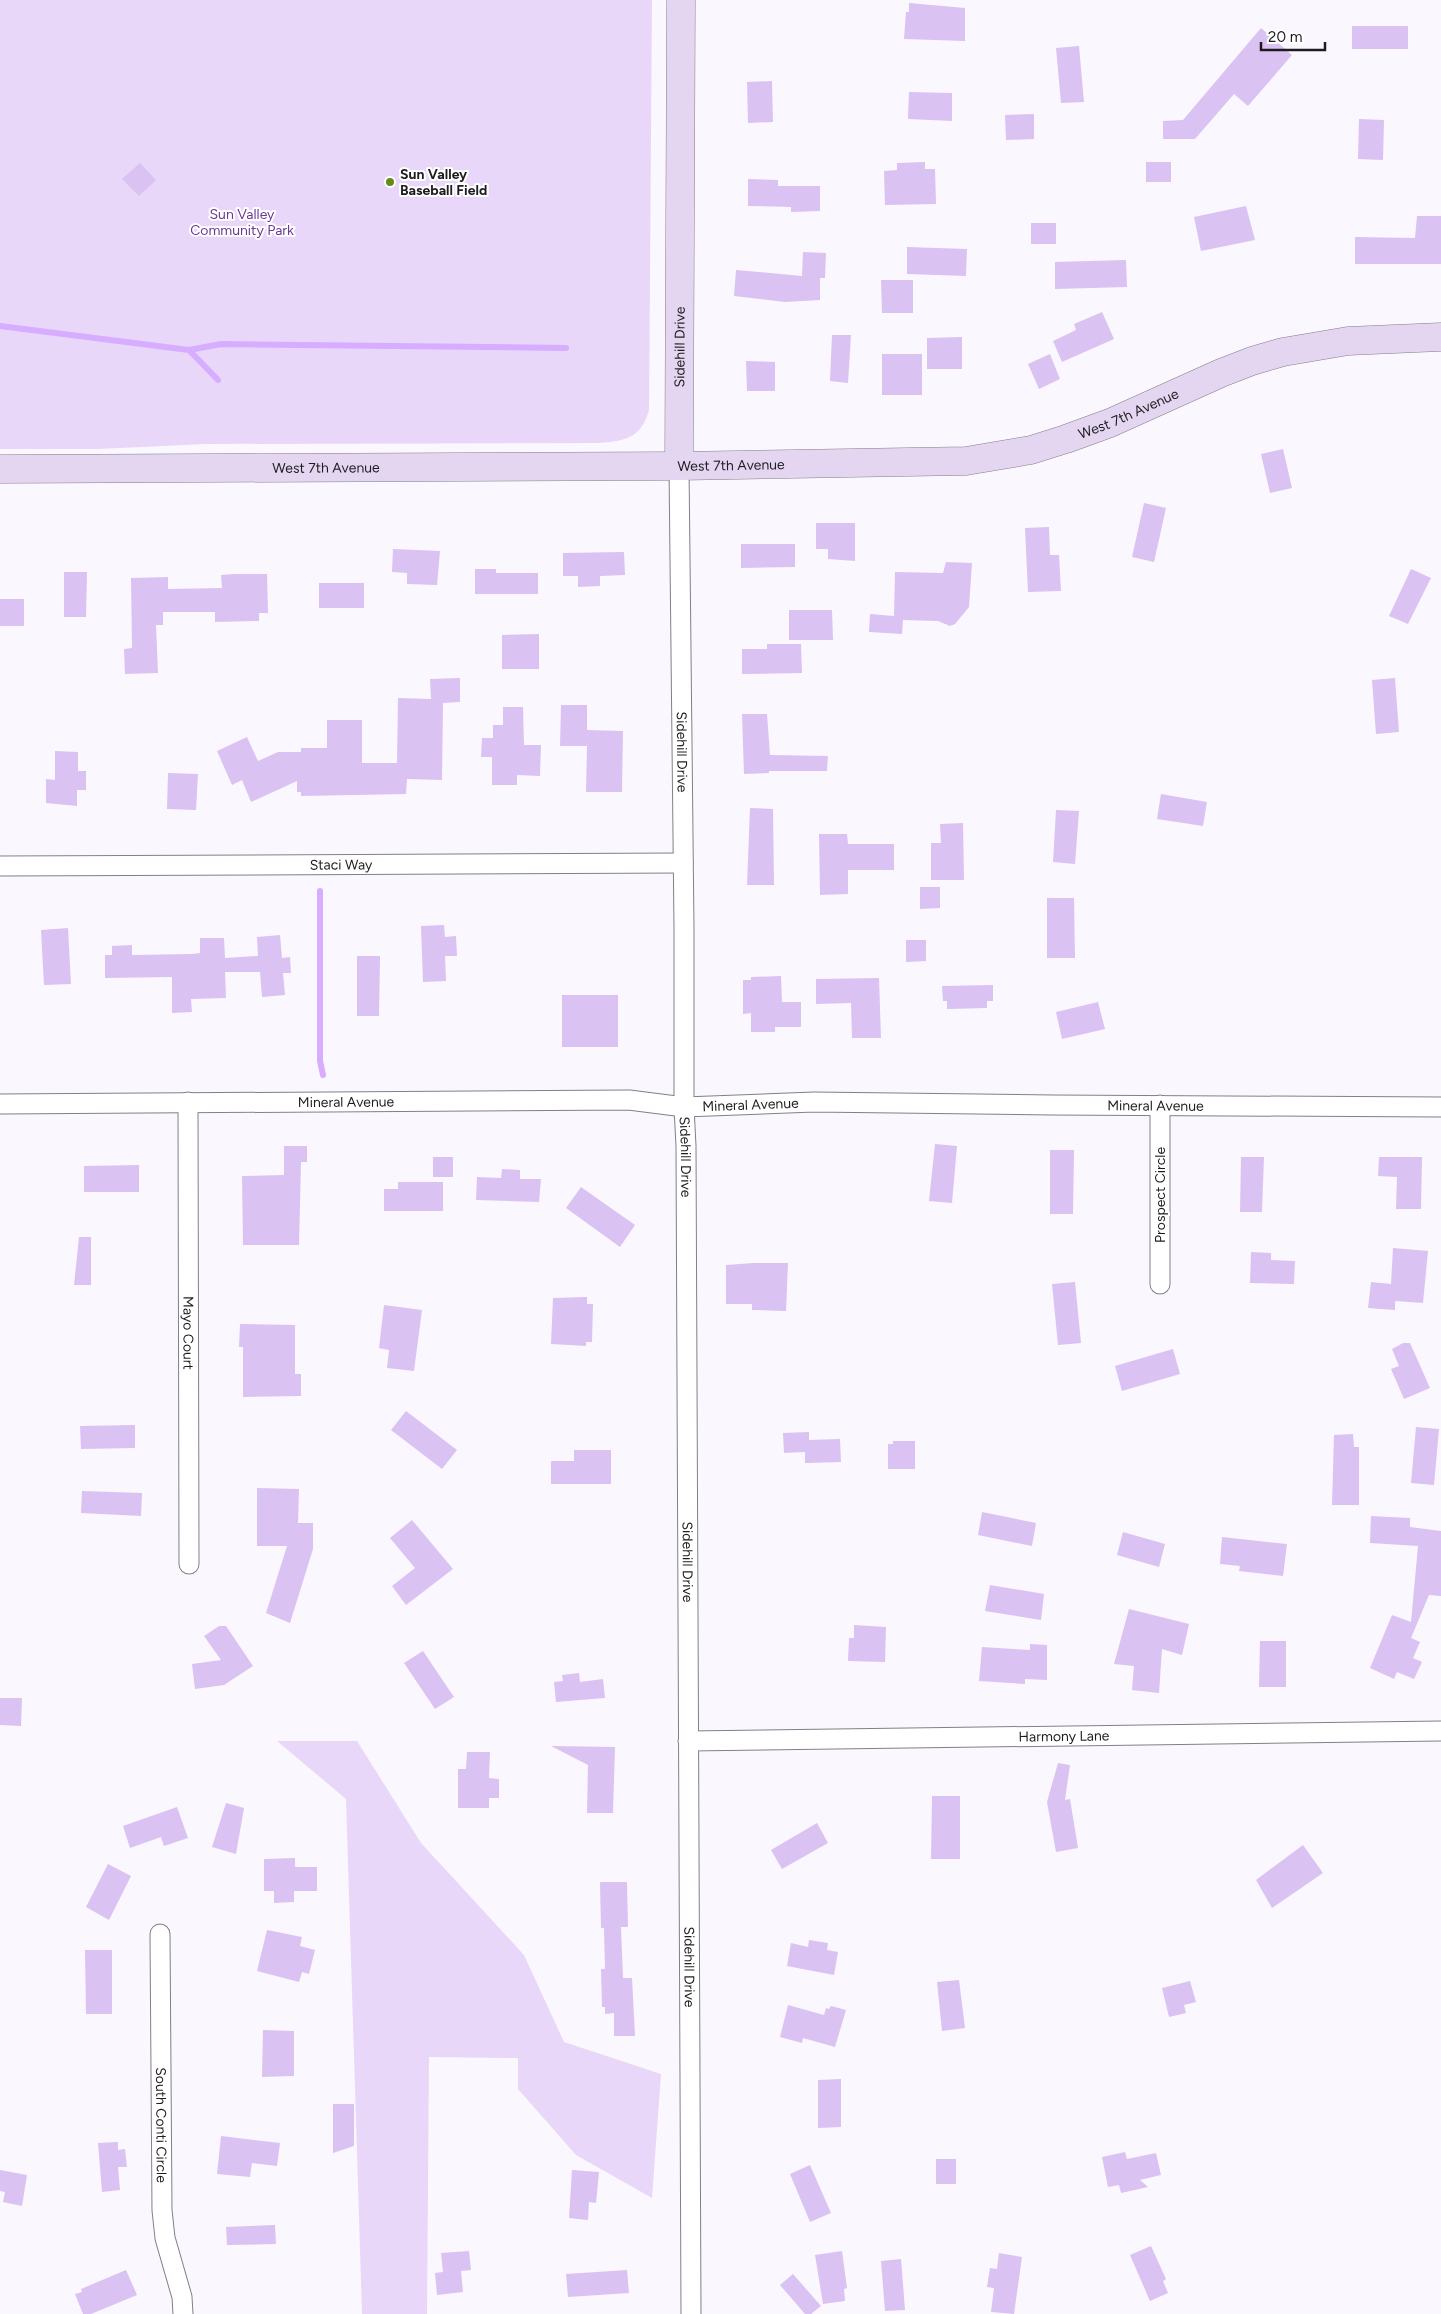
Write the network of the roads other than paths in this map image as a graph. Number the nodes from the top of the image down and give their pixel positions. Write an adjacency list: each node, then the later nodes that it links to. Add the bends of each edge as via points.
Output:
1 (681, 0): 3 (main road, Sidehill Drive)
2 (1441, 337): 3 (main road, West 7th Avenue, via 1348,341 1283,352 1229,370 1110,423 996,458)
3 (679, 466): 4 (main road, West 7th Avenue); 5 (street, Sidehill Drive)
4 (0, 468)
5 (684, 863): 6 (street, Staci Way); 10 (street, Sidehill Drive)
6 (0, 866)
7 (188, 1102): 8 (street, Mineral Avenue); 10 (street, Mineral Avenue, via 629,1100); 13 (street, Mayo Court)
8 (0, 1104)
9 (1160, 1106): 10 (street, Mineral Avenue, via 814,1102); 11 (street, Mineral Avenue); 12 (street, Prospect Circle)
10 (684, 1107): 15 (street, Sidehill Drive)
11 (1441, 1107)
12 (1160, 1284)
13 (189, 1564)
14 (1441, 1730): 15 (street, Harmony Lane)
15 (688, 1741): 18 (street, Sidehill Drive)
16 (160, 1934): 17 (street, South Conti Circle, via 162,2210 165,2238 182,2297)
17 (183, 2314)
18 (691, 2314)

